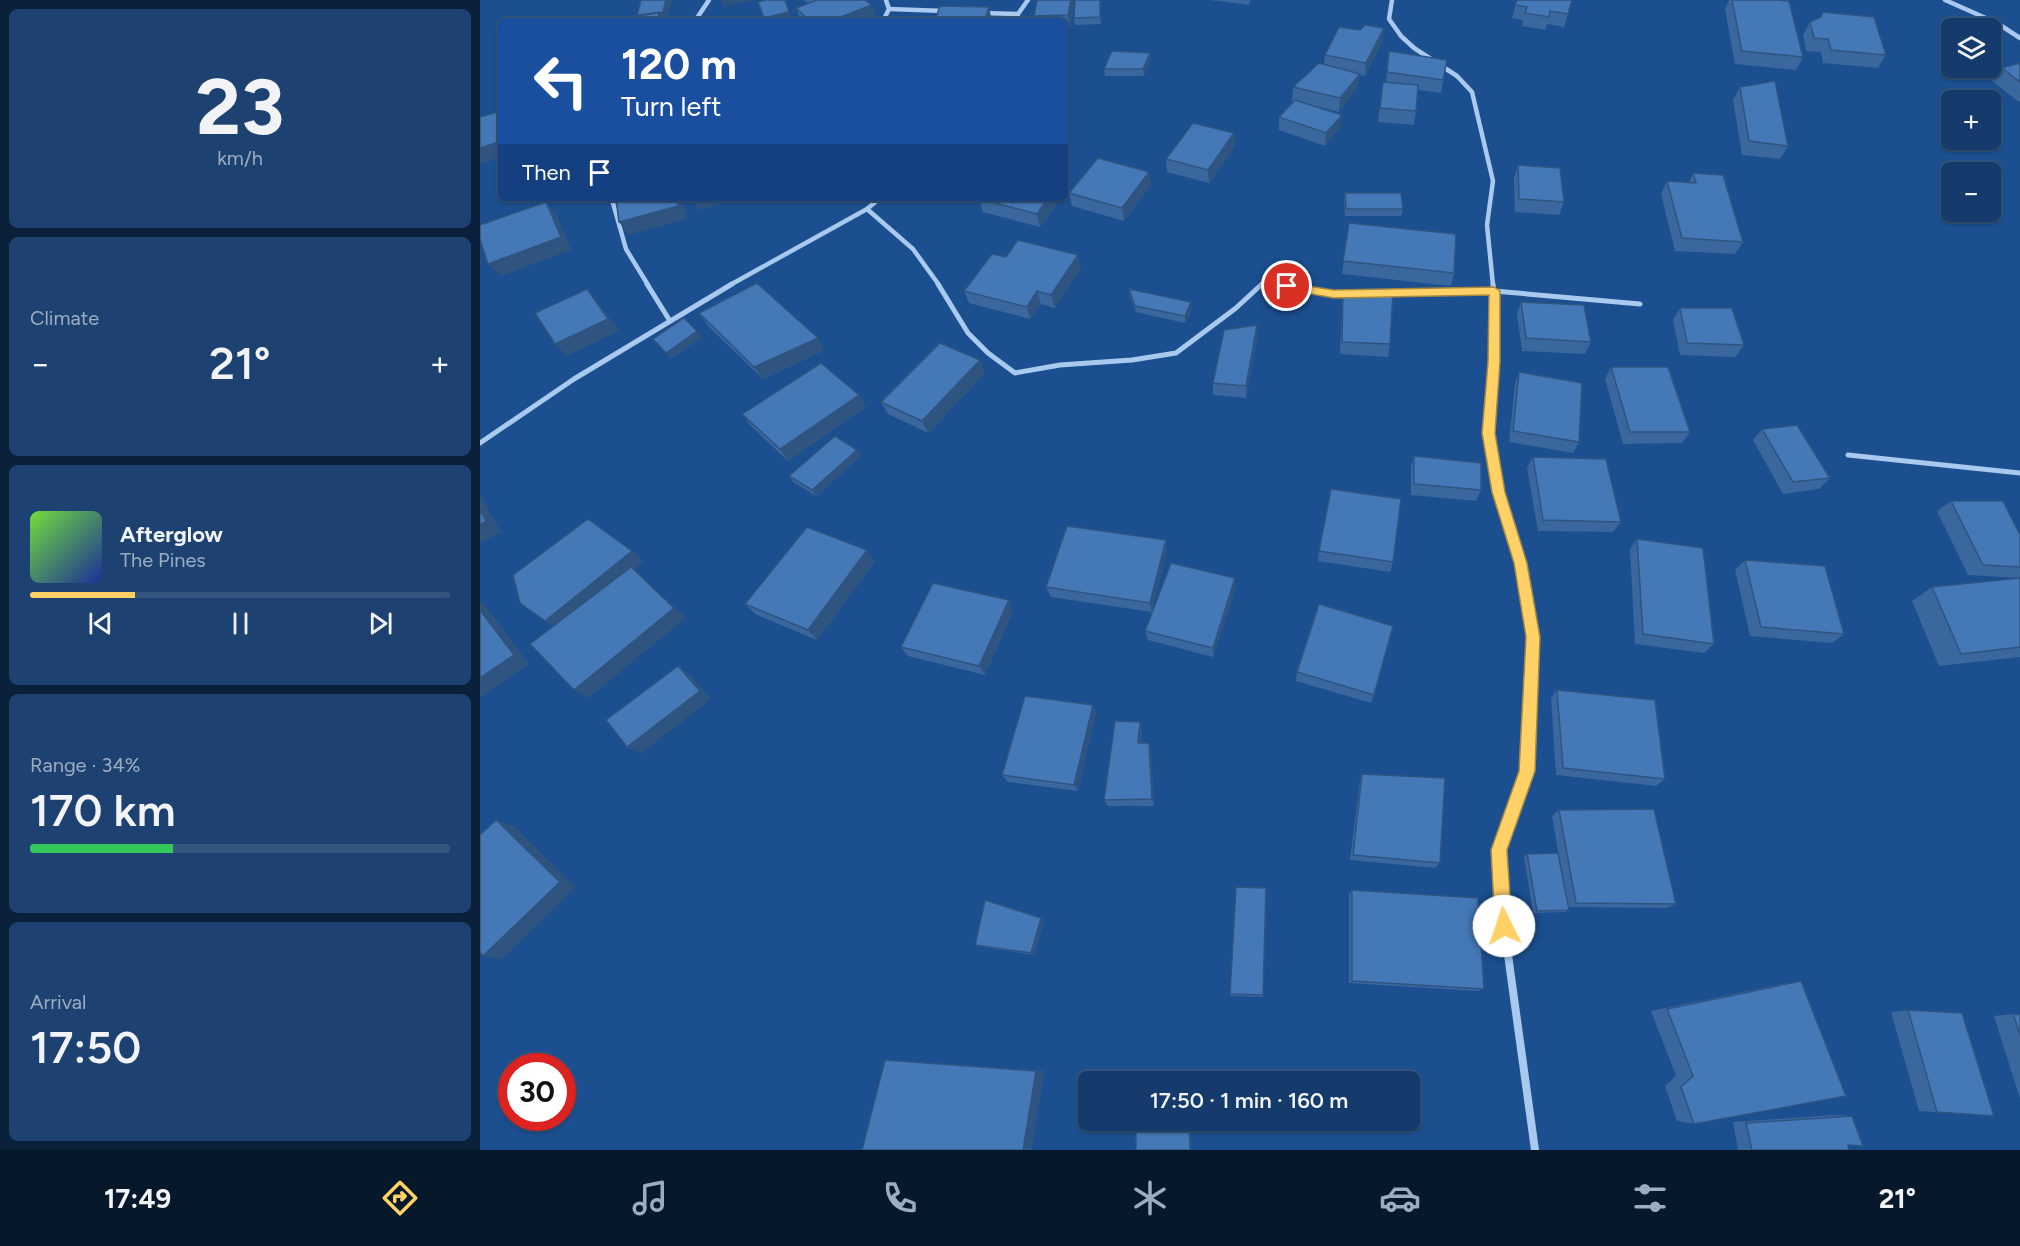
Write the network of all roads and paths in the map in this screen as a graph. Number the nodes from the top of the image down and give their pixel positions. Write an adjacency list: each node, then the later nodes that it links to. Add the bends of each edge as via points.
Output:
1 (709, 0): 10 (street)
2 (886, 0): 6 (street)
3 (1028, 0): 9 (street)
4 (1392, 0): 19 (street, via 1389,19 1401,36 1457,76 1472,92 1493,181 1487,225)
5 (1945, 0): 14 (street)
6 (889, 9): 7 (street); 11 (street)
7 (947, 11)
8 (971, 12): 9 (street)
9 (1018, 14): 12 (street)
10 (697, 18)
11 (884, 18)
12 (1017, 18)
13 (2020, 29): 14 (street)
14 (2011, 32): 15 (street)
15 (2020, 38)
16 (614, 201): 23 (street, via 626,249)
17 (876, 201): 18 (street)
18 (867, 209): 20 (street, via 914,249 968,333 1015,373 1176,353 1263,283); 23 (street)
19 (1494, 291): 21 (street); 22 (street); 27 (street, via 1488,433 1499,492 1521,563 1533,637 1527,771 1499,850 1504,926)
20 (1356, 294)
21 (1379, 294)
22 (1640, 304)
23 (670, 321): 24 (street)
24 (480, 443)
25 (1848, 455): 26 (street)
26 (2020, 473)
27 (1535, 1150)

